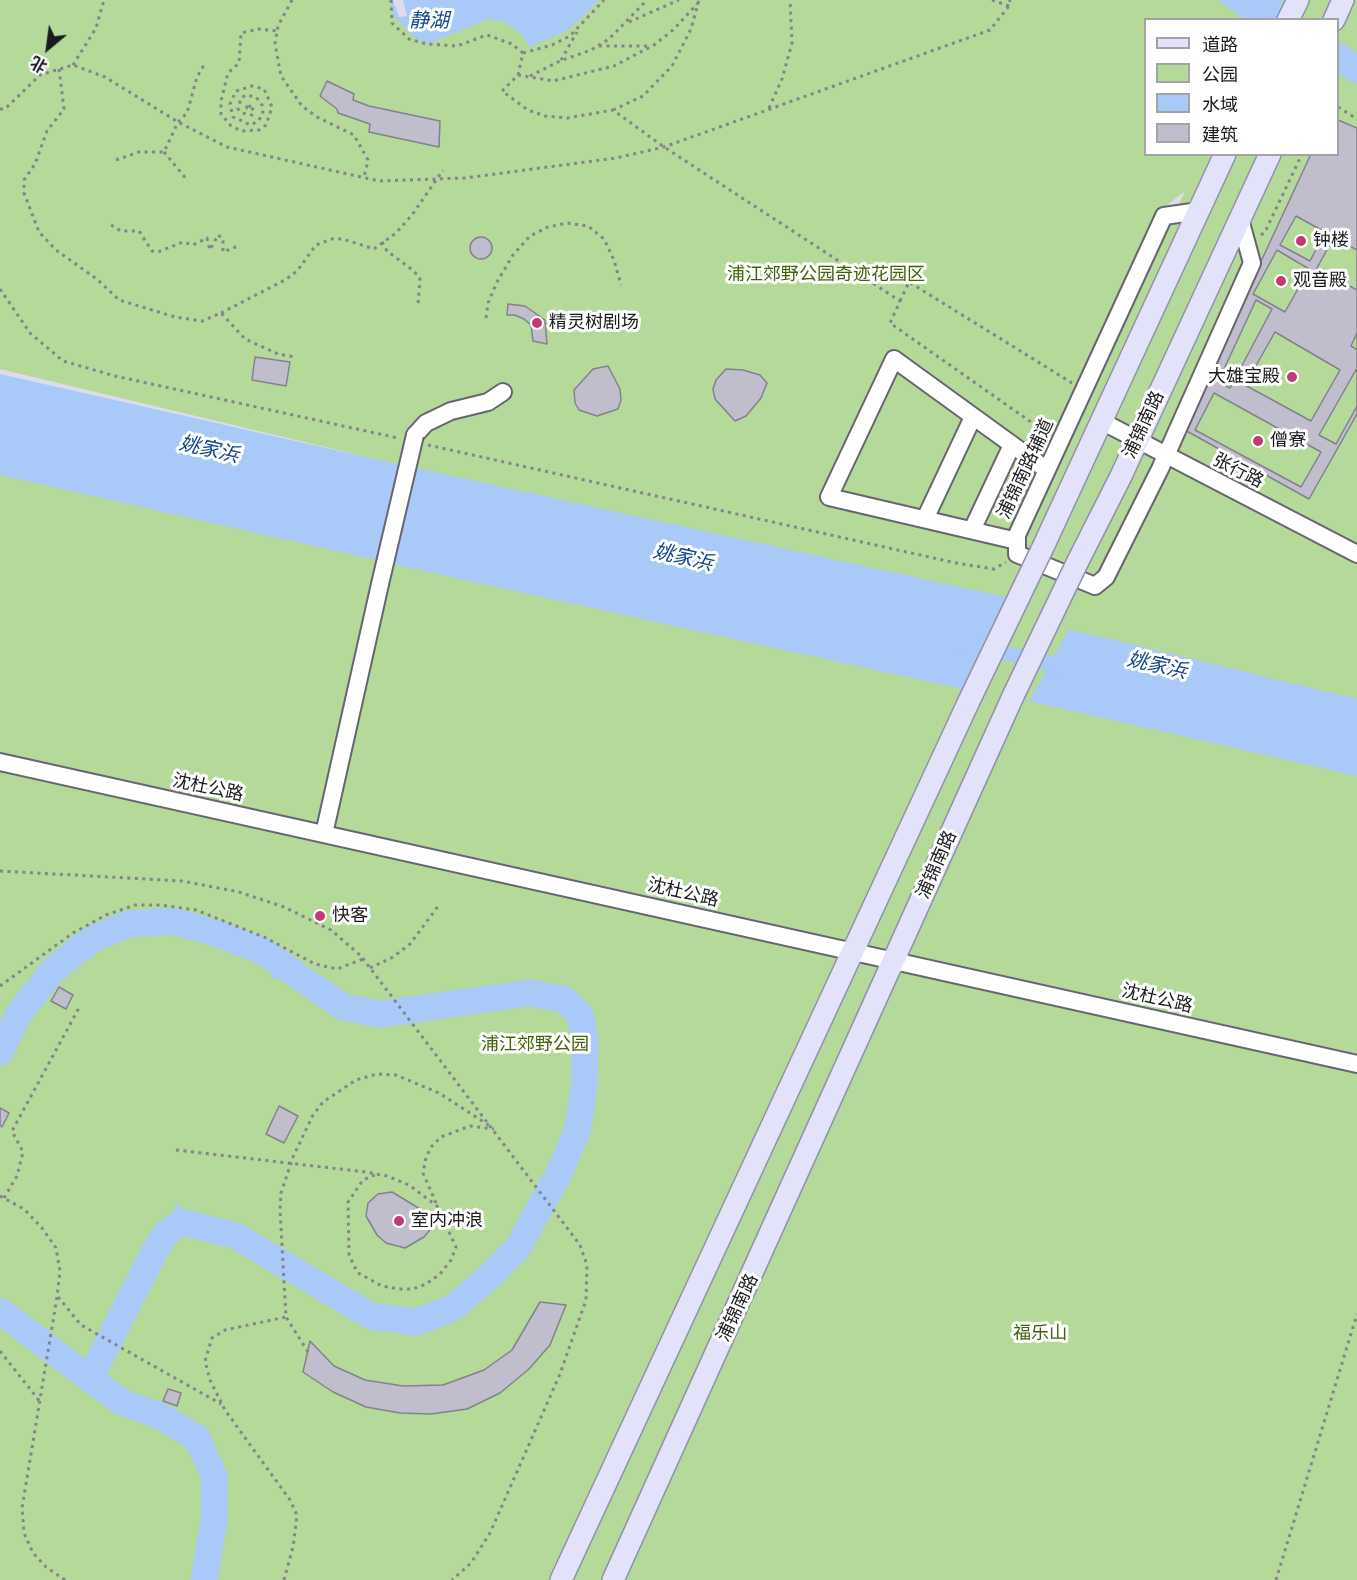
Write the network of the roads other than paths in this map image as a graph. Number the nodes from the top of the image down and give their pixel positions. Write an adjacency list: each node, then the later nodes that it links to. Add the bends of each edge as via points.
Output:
1 (1343, 0): 2 (main road)
2 (1335, 18)
3 (1224, 156): 5 (main road)
4 (1269, 156): 6 (main road, 浦锦南路)
5 (1198, 211): 9 (main road); 13 (street, 浦锦南路辅道, via 1164,216)
6 (1240, 219): 10 (main road, 浦锦南路); 12 (street, via 1252,263)
7 (503, 392): 19 (street, bridge, via 488,402 451,411 426,423 413,439)
8 (973, 417): 11 (street); 14 (street); 14 (street, via 894,360 829,497)
9 (1101, 421): 10 (street, 张行路); 20 (main road, bridge)
10 (1137, 441): 12 (street, 张行路); 21 (main road, 浦锦南路, bridge, via 1014,694)
11 (1012, 445): 13 (street); 15 (street)
12 (1165, 456): 16 (street, via 1106,577 1095,586); 17 (street, 张行路)
13 (1047, 470): 16 (street, 浦锦南路辅道, via 1017,535)
14 (925, 519): 15 (street)
15 (972, 530): 16 (street)
16 (1017, 547)
17 (1357, 554)
18 (0, 762): 19 (street, 沈杜公路)
19 (324, 834): 20 (street, 沈杜公路)
20 (855, 951): 21 (street, 沈杜公路); 23 (main road)
21 (894, 961): 22 (street, 沈杜公路); 24 (main road, 浦锦南路)
22 (1357, 1064)
23 (561, 1580)
24 (613, 1580)

